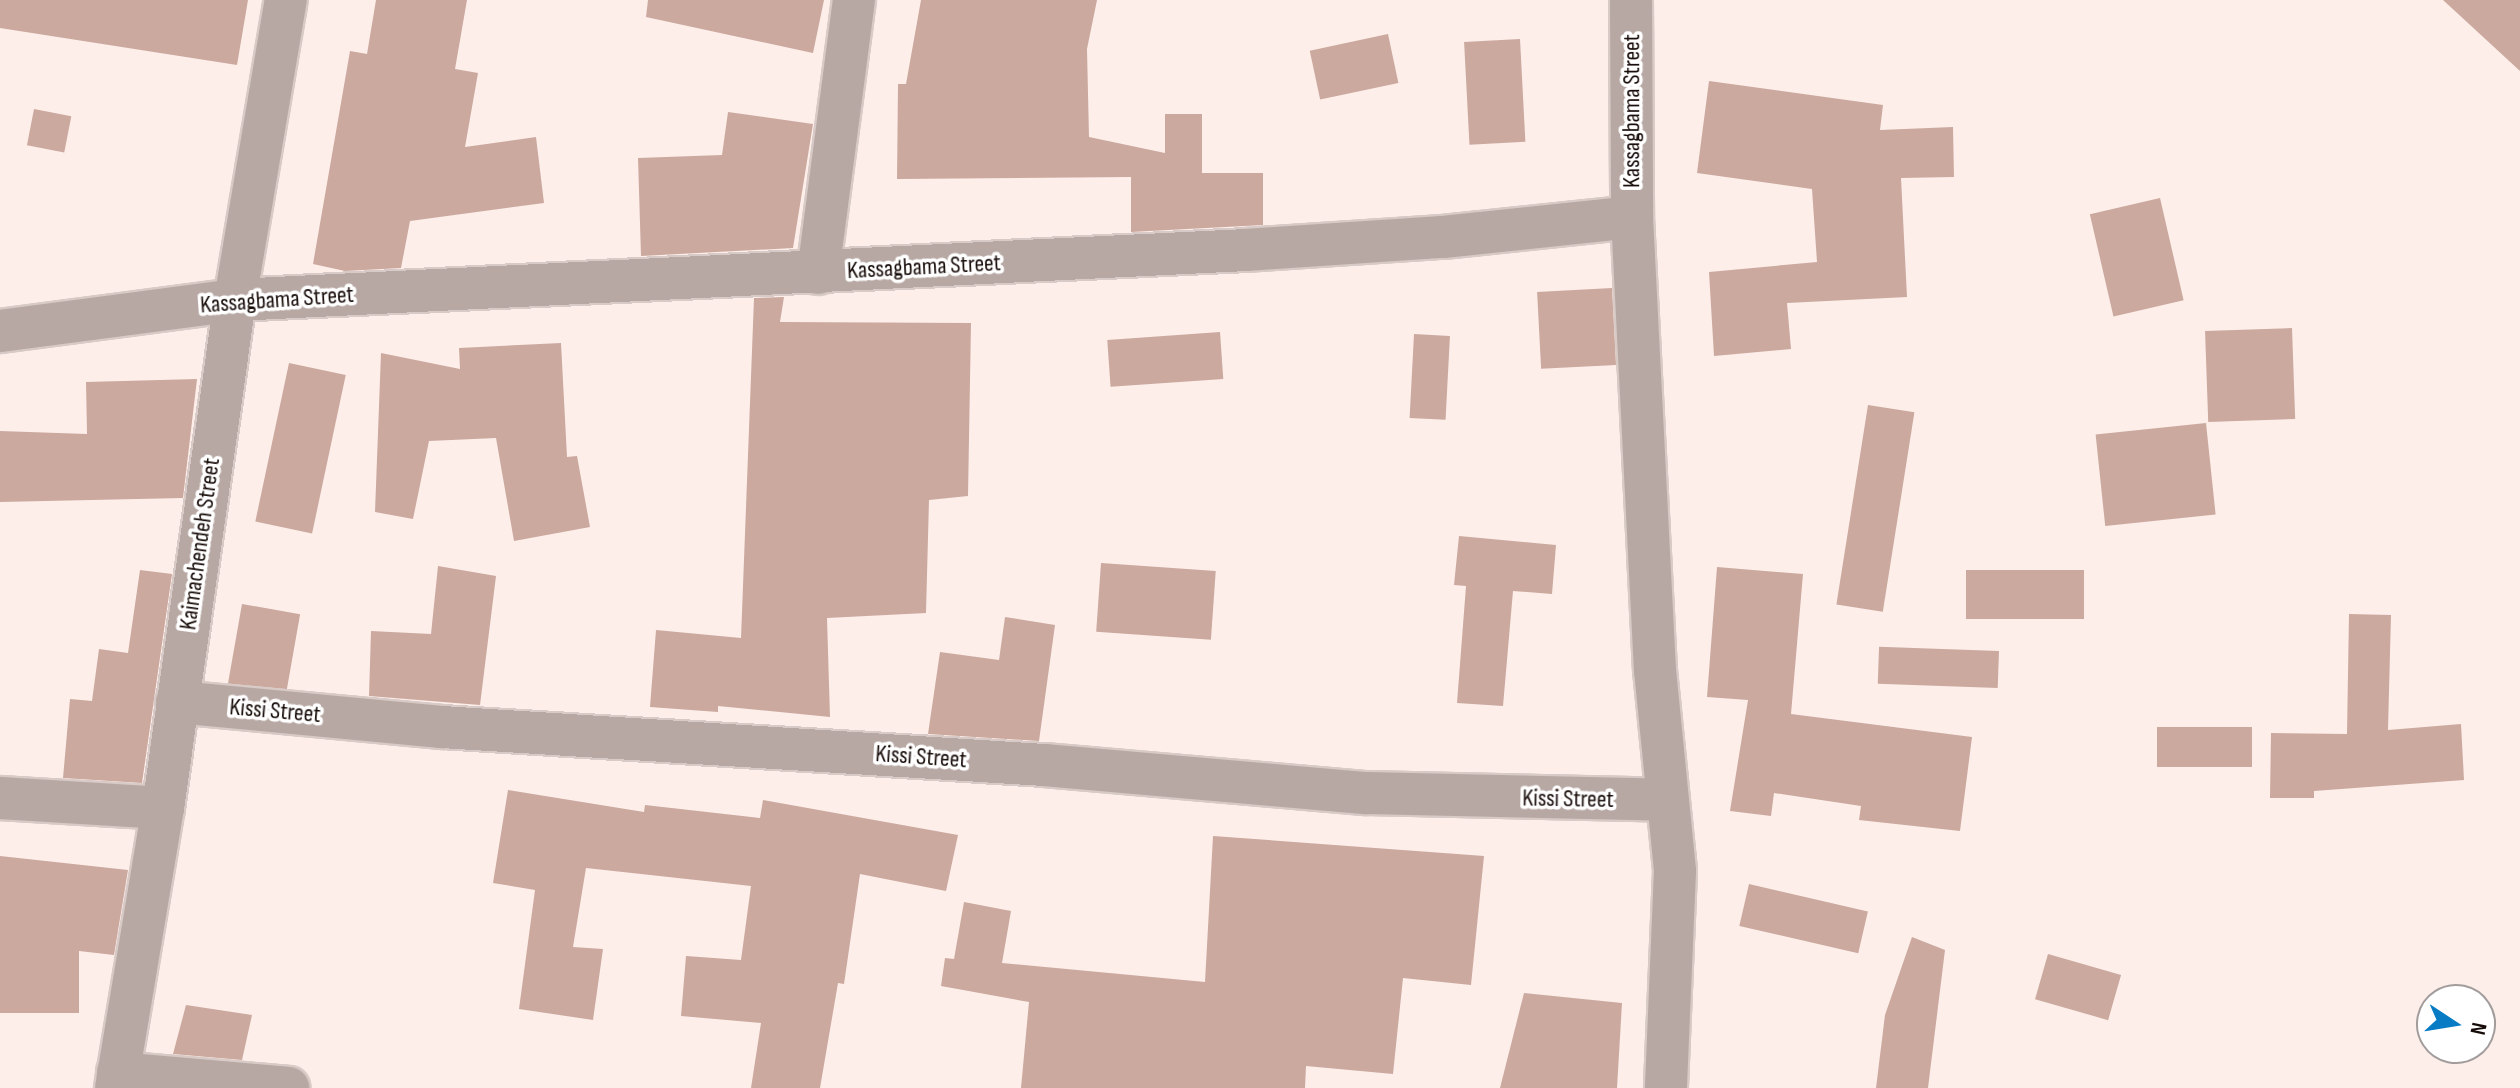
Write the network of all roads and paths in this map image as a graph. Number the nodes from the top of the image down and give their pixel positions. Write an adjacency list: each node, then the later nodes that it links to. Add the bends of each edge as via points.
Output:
1 (286, 0): 6 (street, Kaimachendeh Street)
2 (854, 0): 5 (street)
3 (1631, 0): 4 (street, Kassagbama Street)
4 (1632, 217): 5 (street, Kassagbama Street, via 1443,237); 10 (street)
5 (818, 273): 6 (street, Kassagbama Street)
6 (235, 300): 7 (street, Kassagbama Street); 8 (street, Kaimachendeh Street)
7 (0, 331)
8 (177, 702): 10 (street, Kissi Street, via 442,727 1044,765 1367,793); 11 (street, Kaimachendeh Street)
9 (0, 798): 11 (street)
10 (1666, 800): 14 (street, via 1676,909)
11 (163, 808): 12 (street, Kaimachendeh Street)
12 (117, 1081): 13 (street)
13 (288, 1088)
14 (1666, 1088)

